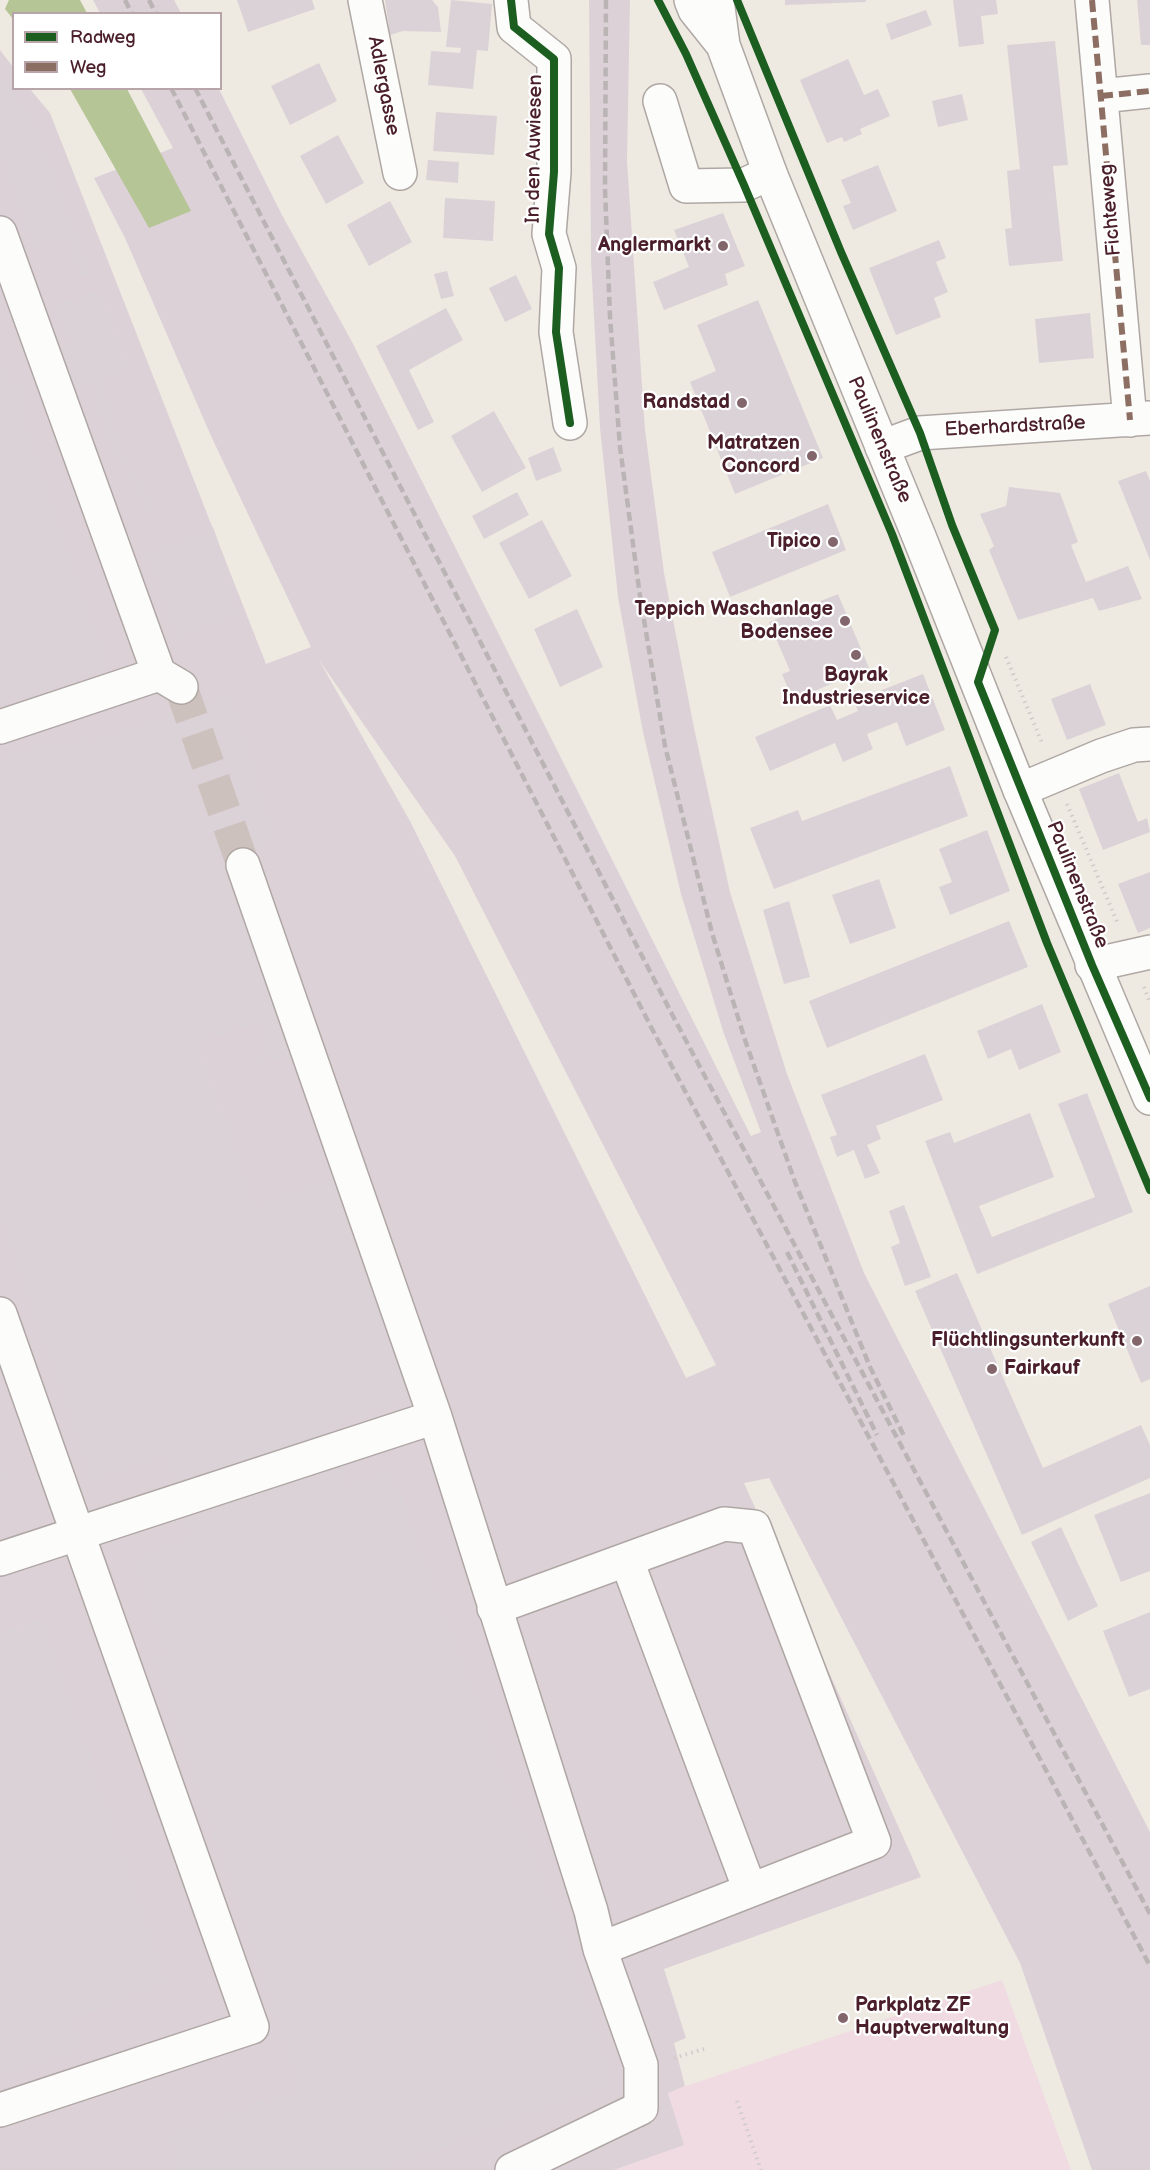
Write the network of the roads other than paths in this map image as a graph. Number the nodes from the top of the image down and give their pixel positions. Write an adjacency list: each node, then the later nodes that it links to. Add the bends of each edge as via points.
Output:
1 (365, 0): 10 (street, Adlergasse)
2 (511, 0): 14 (street, In den Auwiesen, via 514,27 554,59 554,172 549,234 559,268 556,332)
3 (691, 0): 6 (street, Paulinenstraße)
4 (717, 0): 6 (street, Paulinenstraße)
5 (1092, 0): 8 (street, Fichteweg)
6 (723, 45): 11 (street, Paulinenstraße)
7 (1150, 91): 8 (street)
8 (1101, 96): 13 (street, Fichteweg)
9 (660, 101): 11 (street, via 686,186 744,185)
10 (400, 173)
11 (770, 173): 15 (street, Paulinenstraße)
12 (0, 233): 16 (street, via 170,680)
13 (1140, 419): 15 (street, Eberhardstraße, via 920,433)
14 (570, 423)
15 (882, 447): 18 (street, Paulinenstraße)
16 (0, 727)
17 (1150, 744): 18 (street, via 1112,753)
18 (1020, 790): 21 (street, Paulinenstraße)
19 (243, 865): 24 (street)
20 (1141, 954): 21 (street)
21 (1092, 965): 22 (street, Paulinenstraße)
22 (1150, 1098)
23 (0, 1314): 25 (street)
24 (435, 1417): 25 (street); 28 (street)
25 (80, 1533): 26 (street); 31 (street, via 252,2027)
26 (0, 1559)
27 (627, 1561): 28 (street); 29 (street); 29 (street, via 724,1524 754,1527 874,1842)
28 (494, 1608): 30 (street)
29 (750, 1890): 30 (street)
30 (600, 1949): 32 (street, via 641,2065 642,2108)
31 (0, 2109)
32 (512, 2170)

